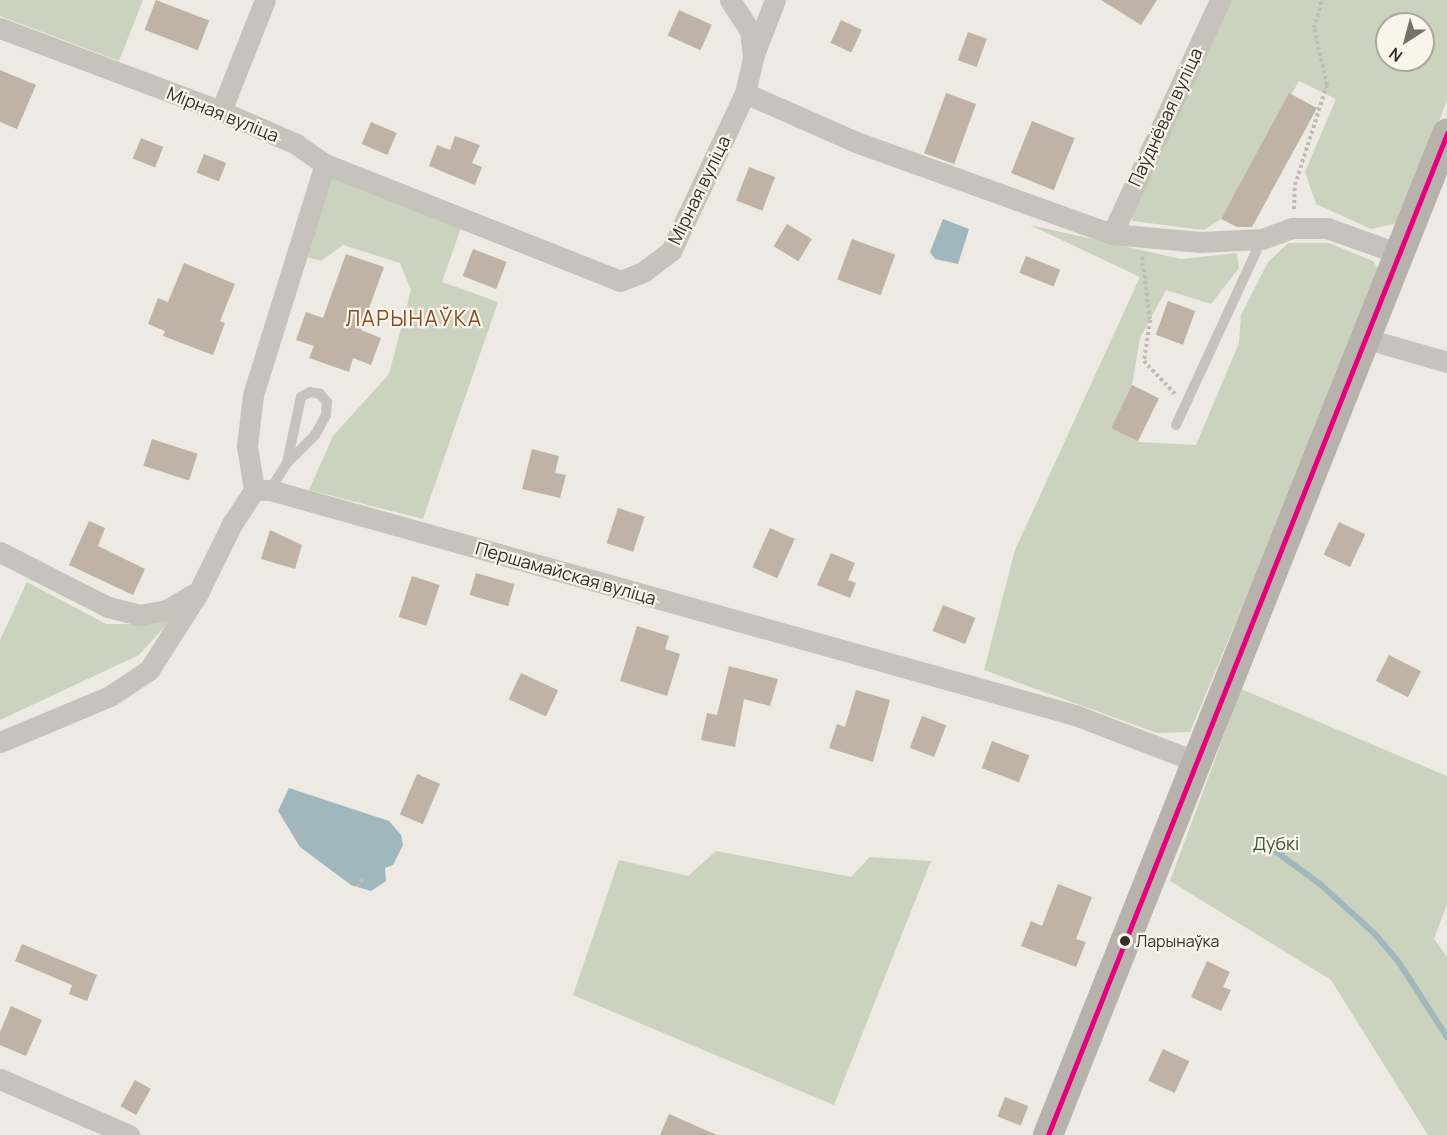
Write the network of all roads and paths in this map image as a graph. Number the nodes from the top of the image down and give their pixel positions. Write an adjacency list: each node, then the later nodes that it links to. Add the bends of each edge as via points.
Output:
1 (265, 0): 9 (street)
2 (730, 0): 7 (street, via 750,31)
3 (775, 0): 7 (street)
4 (1220, 0): 13 (street, Паўднёвая вуліца)
5 (1322, 0): 12 (path, via 1314,28 1327,85 1295,185)
6 (0, 28): 9 (street, Мірная вуліца)
7 (753, 57): 8 (street)
8 (745, 93): 11 (street, Мірная вуліца, via 671,251 643,272 620,281); 13 (street, via 856,142)
9 (221, 111): 11 (street, Мірная вуліца, via 296,144)
10 (1447, 134): 16 (street)
11 (325, 164): 21 (street, via 253,395 248,446)
12 (1293, 228): 15 (street); 16 (street, via 1327,228)
13 (1112, 234): 14 (street)
14 (1138, 238): 15 (street, via 1200,242); 19 (path, via 1148,282 1150,320 1144,361 1175,392)
15 (1262, 239): 19 (lane)
16 (1400, 254): 17 (street)
17 (1367, 339): 18 (street); 25 (street)
18 (1447, 362)
19 (1176, 425)
20 (287, 463): 20 (lane, via 315,435 326,415 327,402 320,394 310,392 301,397); 21 (lane)
21 (262, 490): 23 (street, via 232,524); 25 (street, Першамайская вуліца, via 1075,715)
22 (0, 552): 23 (street, via 108,607 139,615 166,610)
23 (198, 593): 24 (street, via 149,670 110,696)
24 (0, 742)
25 (1195, 761): 30 (street)
26 (363, 877): 27 (path)
27 (358, 887)
28 (0, 1079): 29 (street)
29 (129, 1135)
30 (1048, 1135)

